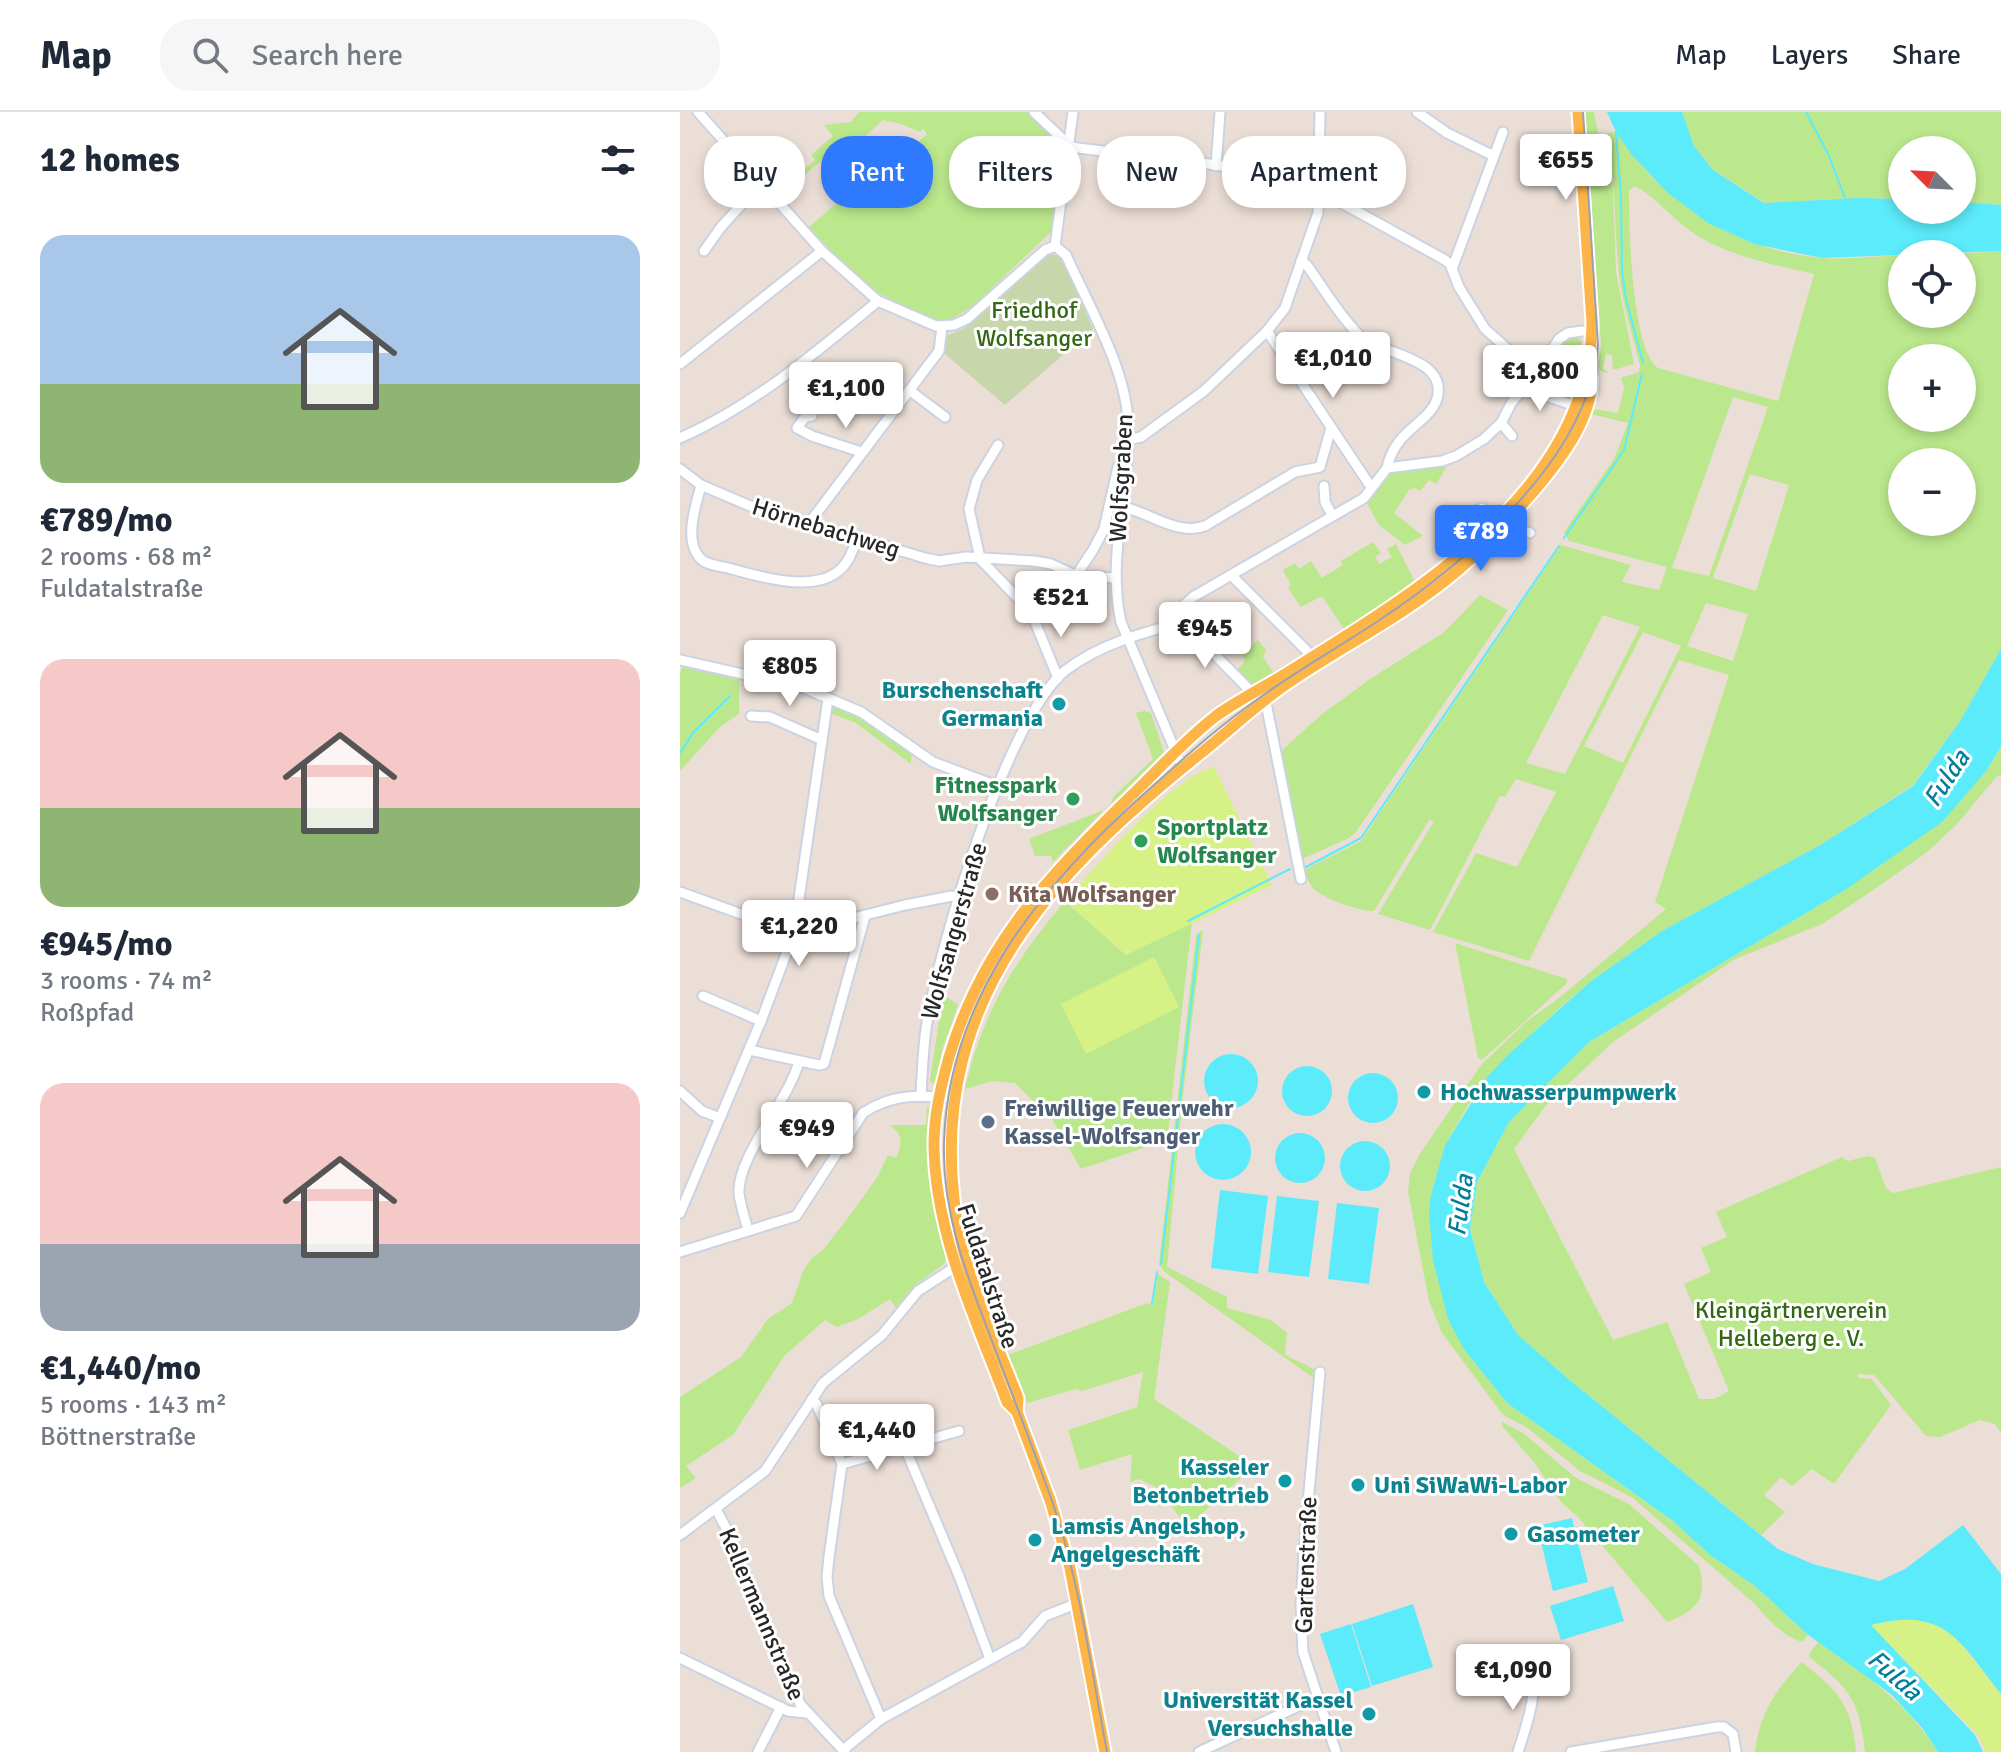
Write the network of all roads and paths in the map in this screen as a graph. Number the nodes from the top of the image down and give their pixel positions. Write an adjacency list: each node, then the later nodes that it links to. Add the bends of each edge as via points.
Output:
1 (698, 112): 9 (street)
2 (1034, 112): 10 (street)
3 (1073, 112): 11 (street)
4 (1220, 112): 15 (street)
5 (1320, 112): 12 (street)
6 (1417, 112): 14 (street)
7 (1578, 112): 55 (main road, Fuldatalstraße, via 1592,322 1591,388 1575,434 1548,474)
8 (1503, 132): 14 (street)
9 (719, 136)
10 (1059, 136)
11 (1072, 136)
12 (1320, 136)
13 (1081, 148): 15 (street)
14 (1494, 156): 26 (street)
15 (1216, 166): 16 (street)
16 (1222, 167)
17 (738, 208): 23 (street)
18 (783, 208): 24 (street)
19 (1061, 208): 22 (street)
20 (1318, 208): 25 (street)
21 (1352, 208): 26 (street, via 1445,260)
22 (1055, 246): 28 (street, via 967,319); 42 (street, Wolfsgraben, via 1066,255 1117,369)
23 (704, 251)
24 (822, 251): 27 (street); 31 (street)
25 (1301, 261): 29 (street, via 1285,308); 46 (street, via 1364,340 1422,363 1437,383 1431,410 1397,442)
26 (1452, 269): 32 (street, via 1485,329)
27 (878, 301): 28 (street); 41 (street, via 759,393)
28 (942, 327): 34 (street, via 939,351)
29 (1267, 331): 39 (street); 42 (street, via 1204,391 1141,437)
30 (1582, 331): 32 (street, via 1559,339)
31 (680, 364)
32 (1536, 374): 33 (street)
33 (1524, 389): 35 (street); 38 (street)
34 (909, 390): 37 (street); 44 (street)
35 (1570, 404)
36 (812, 416): 44 (street, via 797,428)
37 (945, 417)
38 (1501, 423): 40 (street); 46 (street, via 1456,456)
39 (1331, 428): 50 (street); 51 (street, via 1320,467 1295,472 1205,526 1181,529)
40 (1512, 436)
41 (680, 438)
42 (1127, 440): 45 (street, Wolfsgraben)
43 (998, 445): 58 (street, via 977,480 969,509)
44 (861, 452): 53 (street)
45 (1125, 463): 51 (street, Wolfsgraben); 59 (street, via 1117,471 1104,529)
46 (1387, 468): 50 (street)
47 (680, 469): 48 (street, Hörnebachweg)
48 (701, 485): 53 (street, Hörnebachweg, via 750,506); 57 (street, via 692,534 698,556 708,563 765,578 818,580 836,573 850,558)
49 (1324, 486): 52 (street)
50 (1371, 487): 52 (street, via 1364,498)
51 (1122, 507): 61 (street, Wolfsgraben)
52 (1332, 515): 60 (street)
53 (810, 522): 57 (street, Hörnebachweg)
54 (1450, 522): 55 (street, via 1479,508)
55 (1500, 522): 56 (street); 65 (main road, Fuldatalstraße, via 1390,607); 68 (main road, Fuldatalstraße, via 1457,571 1427,594)
56 (1530, 533)
57 (858, 536): 58 (street, Hörnebachweg, via 939,561)
58 (980, 558): 59 (street, Hörnebachweg, via 1051,564); 62 (street)
59 (1077, 576): 61 (street, Hörnebachweg); 62 (street, via 1055,601)
60 (1232, 576): 63 (street, via 1184,605 1179,613); 65 (street)
61 (1115, 578): 64 (street, Wolfsgraben)
62 (1031, 612): 67 (street)
63 (1183, 622): 64 (street, Wolfsangerstraße); 68 (street)
64 (1127, 637): 67 (street, Wolfsangerstraße); 72 (street, Wolfsgraben)
65 (1313, 657): 68 (main road, Fuldatalstraße)
66 (680, 660): 69 (street, via 804,688)
67 (1058, 678): 74 (street, Wolfsangerstraße)
68 (1257, 698): 72 (main road, Fuldatalstraße, via 1214,718); 73 (main road, Fuldatalstraße); 75 (street, via 1267,708)
69 (828, 699): 71 (street); 74 (street, via 861,712 933,762)
70 (751, 716): 71 (street, via 770,717)
71 (822, 740): 79 (street)
72 (1175, 752): 73 (street, Wolfsgraben); 86 (main road, Fuldatalstraße, via 1074,853 1012,926 968,1004)
73 (1182, 767): 87 (main road, Fuldatalstraße, via 1098,844 1019,935 971,1028)
74 (997, 786): 77 (street, Wolfsangerstraße)
75 (1301, 879)
76 (680, 892): 79 (street)
77 (960, 898): 78 (street); 85 (street, Wolfsangerstraße, via 926,1029)
78 (865, 916): 79 (street); 83 (street, via 824,1064)
79 (794, 933): 81 (street)
80 (703, 996): 81 (street)
81 (761, 1021): 82 (street)
82 (749, 1050): 83 (street); 88 (street)
83 (799, 1061): 90 (street, via 740,1183)
84 (680, 1091): 88 (street, via 702,1111)
85 (921, 1096): 86 (street); 90 (street, via 885,1100 863,1113 796,1216)
86 (939, 1097): 87 (street); 92 (main road, Fuldatalstraße, via 935,1134 940,1201)
87 (954, 1098): 92 (main road, Fuldatalstraße, via 952,1177)
88 (720, 1118): 89 (street)
89 (680, 1213)
90 (748, 1230): 91 (street)
91 (680, 1252)
92 (962, 1263): 94 (street, via 918,1291 882,1335); 100 (main road, Fuldatalstraße, via 1007,1402 1017,1412 1054,1513)
93 (1320, 1372): 104 (street, Gartenstraße, via 1301,1602 1303,1652)
94 (812, 1399): 97 (street); 98 (street, via 765,1471)
95 (959, 1431): 96 (street)
96 (905, 1448): 97 (street); 102 (street)
97 (842, 1464): 107 (street, via 829,1596)
98 (716, 1509): 99 (street); 106 (street, Kellermannstraße)
99 (680, 1535)
100 (1078, 1603): 102 (street, via 1045,1616 1022,1642); 110 (main road, Fuldatalstraße)
101 (680, 1658): 105 (street)
102 (990, 1659): 107 (street)
103 (1533, 1673): 113 (street, via 1528,1721)
104 (1318, 1697): 111 (street); 112 (street, Gartenstraße)
105 (781, 1707): 106 (street); 109 (street)
106 (806, 1713): 108 (street, Kellermannstraße)
107 (881, 1719): 108 (street)
108 (844, 1751)
109 (758, 1752)
110 (1105, 1752)
111 (1199, 1752)
112 (1336, 1752)
113 (1518, 1752)
114 (1571, 1752): 115 (street, via 1717,1727 1729,1729)
115 (1736, 1752)

